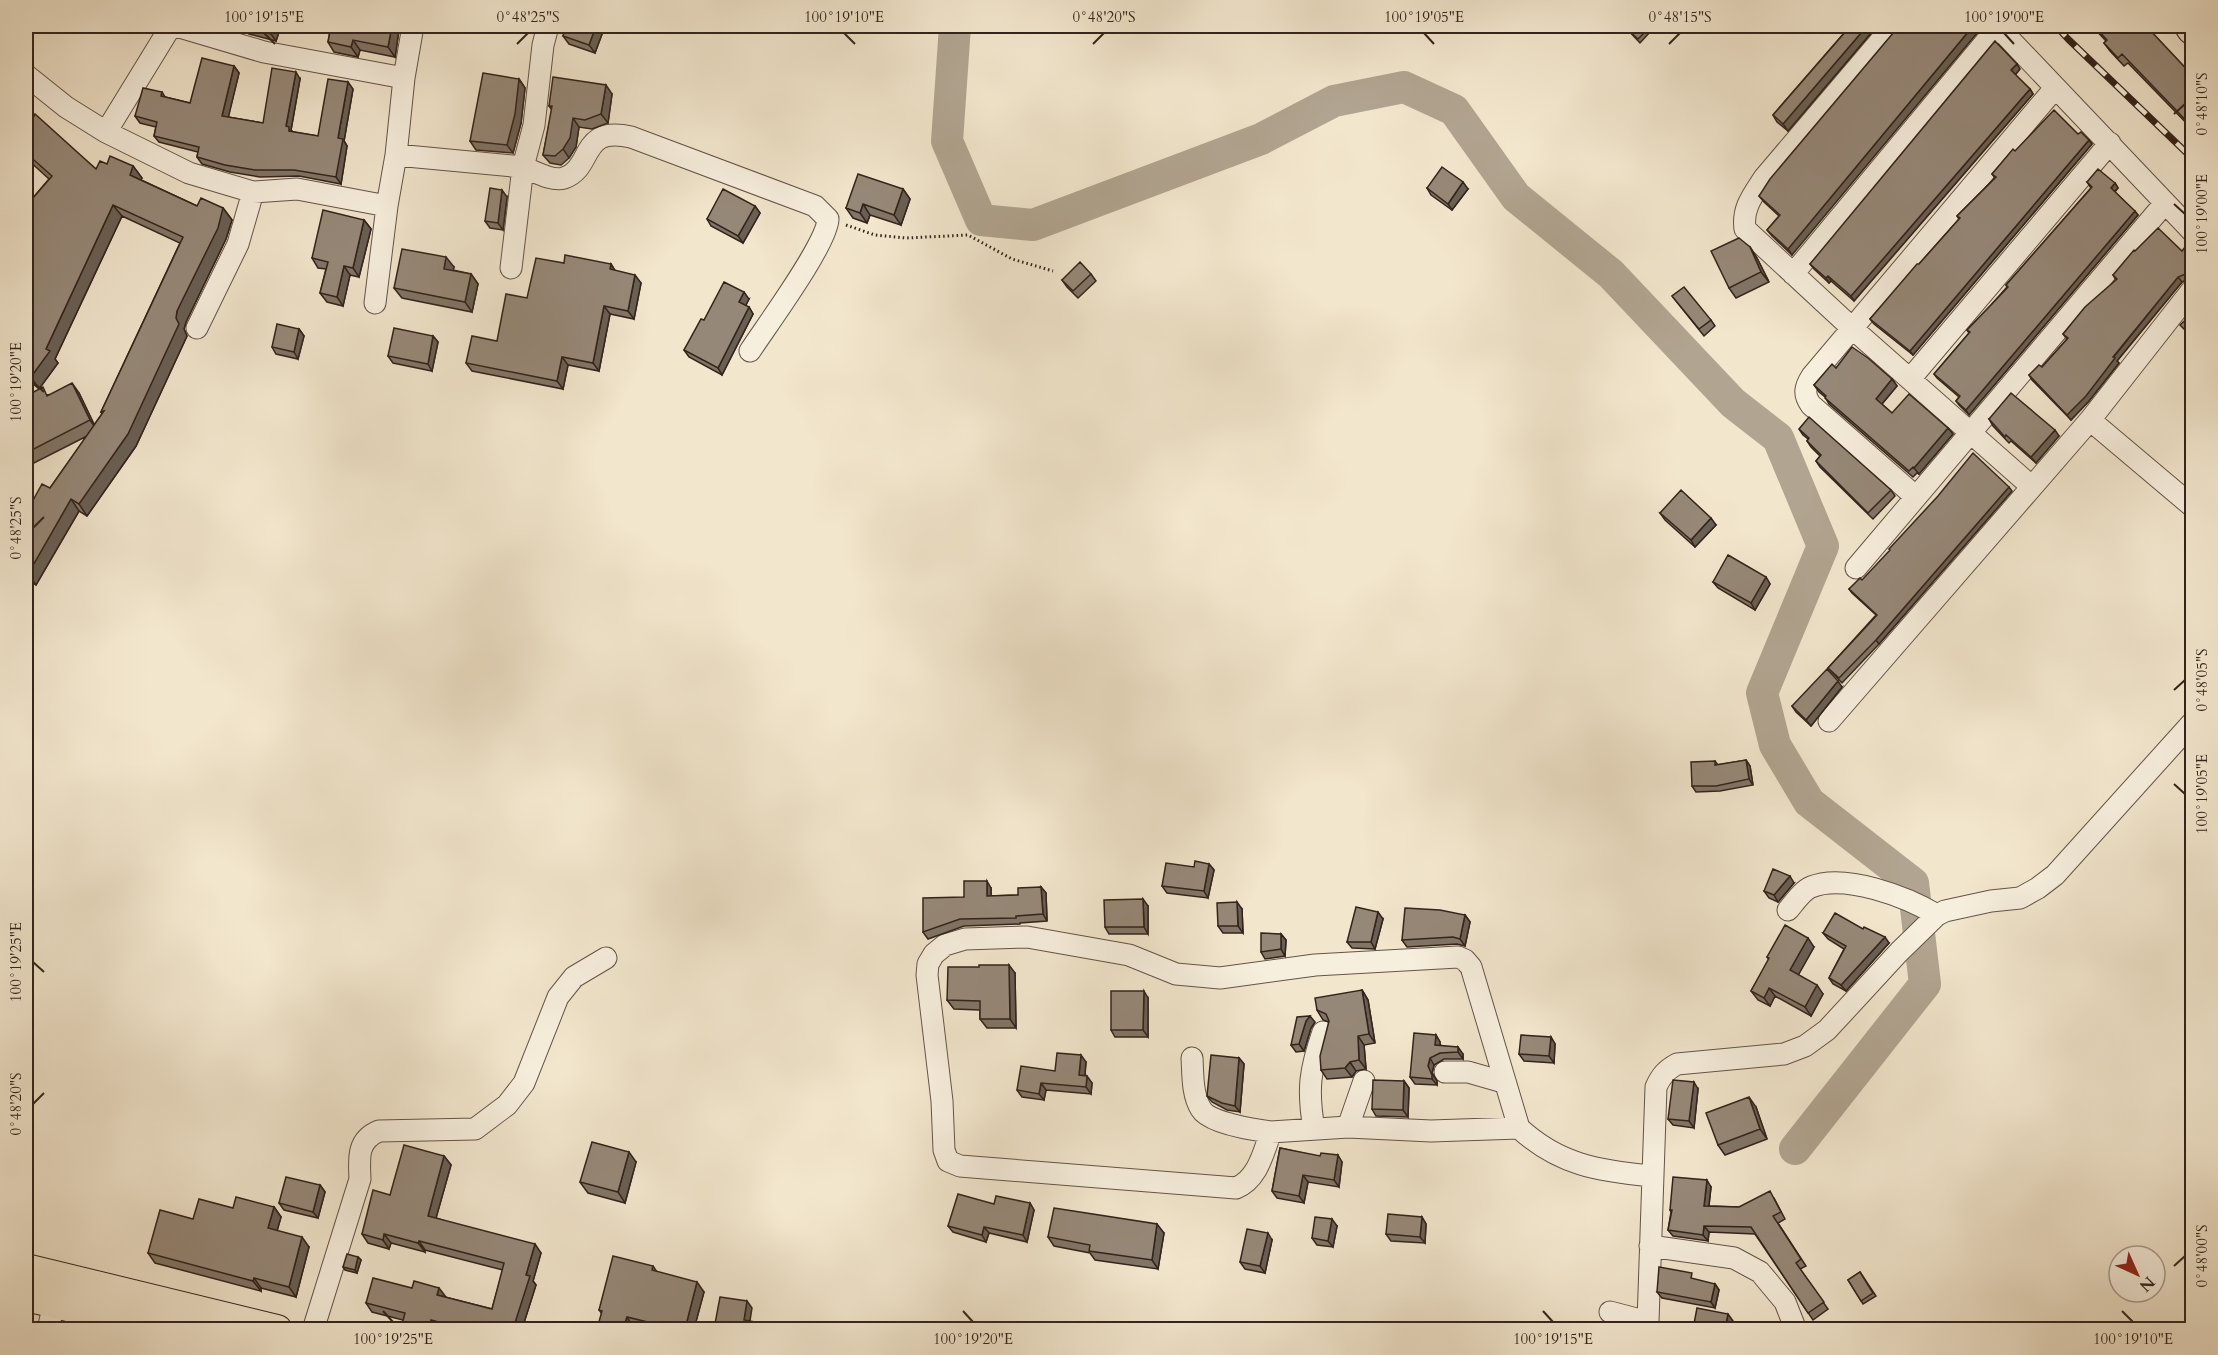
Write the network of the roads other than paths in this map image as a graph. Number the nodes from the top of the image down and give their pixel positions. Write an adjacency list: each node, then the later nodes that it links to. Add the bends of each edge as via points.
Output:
1 (171, 26): 10 (street)
2 (176, 26): 8 (street, via 264,52)
3 (413, 26): 8 (street)
4 (548, 26): 13 (street, via 534,125)
5 (1893, 26): 19 (street, via 1748,202 1743,216 1745,228)
6 (1998, 26): 9 (street); 19 (street)
7 (26, 75): 10 (street)
8 (404, 78): 12 (street)
9 (2055, 88): 11 (street); 23 (street)
10 (106, 132): 14 (street, via 189,173)
11 (2110, 143): 15 (street); 25 (street)
12 (396, 155): 13 (street); 16 (street)
13 (523, 167): 18 (street); 24 (street, via 563,178 575,171 599,139 618,134 815,206 828,219 828,227)
14 (253, 192): 16 (street, via 297,189); 22 (street, via 238,244)
15 (2165, 203): 17 (street); 27 (street)
16 (387, 206): 21 (street)
17 (2193, 231)
18 (510, 268)
19 (1792, 274): 23 (street)
20 (2193, 290): 26 (street)
21 (375, 303)
22 (197, 328)
23 (1853, 329): 25 (street); 29 (street, via 1812,376 1805,396)
24 (750, 351)
25 (1910, 379): 27 (street)
26 (2090, 420): 28 (street); 30 (street)
27 (1971, 433): 28 (street); 29 (street)
28 (2032, 487): 32 (street)
29 (1916, 497): 31 (street)
30 (2193, 506)
31 (1856, 568)
32 (1829, 721)
33 (2193, 723): 35 (street, via 2038,888 2020,898)
34 (1788, 910): 35 (street, via 1810,887 1838,883 1883,891)
35 (1928, 916): 46 (street, via 1827,1030 1805,1046 1784,1054 1677,1064 1667,1069 1656,1088)
36 (606, 958): 55 (street, via 574,977 558,997 524,1083 507,1105 475,1129 380,1131 363,1143 360,1179)
37 (1323, 1032): 44 (street, via 1311,1066 1309,1101)
38 (1192, 1058): 45 (street, via 1202,1112)
39 (1445, 1072): 41 (street, via 1468,1072)
40 (1364, 1081): 42 (street)
41 (1503, 1082): 43 (street); 45 (street, via 1471,967 1458,957 1315,965 1220,978 1176,974 1130,955 1027,937 965,939 945,945 928,964 944,1150 953,1164 1236,1188 1251,1178)
42 (1348, 1127): 43 (street, via 1431,1131); 44 (street)
43 (1519, 1128): 46 (street, via 1554,1155 1593,1168)
44 (1314, 1129): 45 (street)
45 (1271, 1132)
46 (1652, 1176): 47 (street)
47 (1650, 1246): 52 (street); 56 (street, via 1734,1258 1760,1272 1785,1302)
48 (26, 1269): 54 (highway)
49 (26, 1296): 51 (highway)
50 (1610, 1312): 52 (street)
51 (51, 1316): 53 (highway)
52 (1649, 1326)
53 (167, 1329)
54 (277, 1329)
55 (313, 1329)
56 (1796, 1329)

